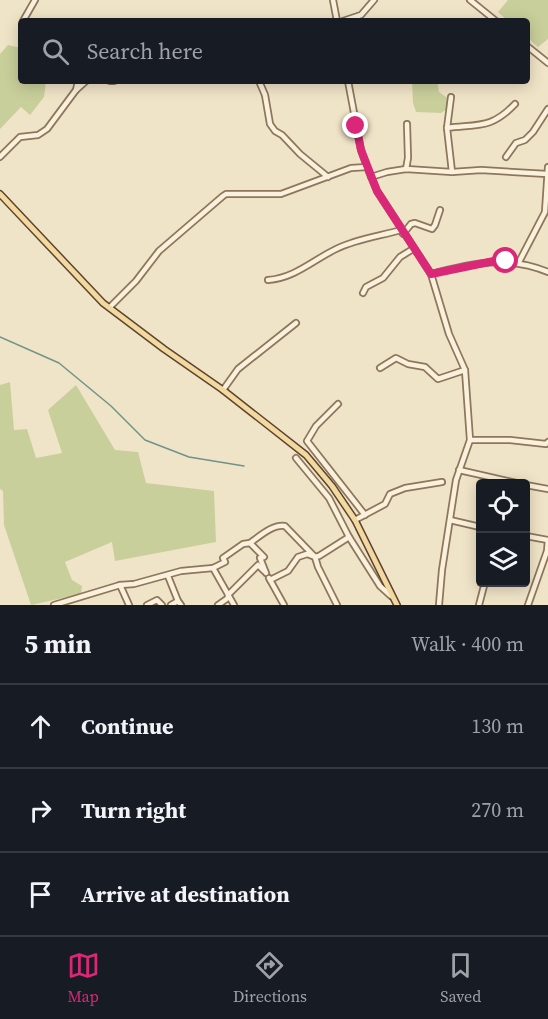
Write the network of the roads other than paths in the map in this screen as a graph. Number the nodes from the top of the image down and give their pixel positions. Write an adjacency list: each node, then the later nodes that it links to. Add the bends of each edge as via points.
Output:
1 (35, 0): 5 (street)
2 (333, 0): 6 (street)
3 (374, 0): 7 (street, via 361,15)
4 (470, 0): 8 (street)
5 (25, 18)
6 (336, 18)
7 (352, 18)
8 (492, 18)
9 (530, 48): 10 (street)
10 (548, 63)
11 (77, 84): 15 (street)
12 (83, 84): 15 (street)
13 (260, 84): 28 (street, via 274,131)
14 (349, 84): 23 (street)
15 (76, 90): 21 (street, via 47,129 38,135 20,137)
16 (451, 97): 20 (street)
17 (515, 104): 20 (street, via 493,123)
18 (548, 109): 22 (street, via 533,132 516,143)
19 (407, 124): 25 (street)
20 (447, 128): 26 (street)
21 (0, 157)
22 (506, 157)
23 (367, 167): 28 (street, via 351,168); 29 (street)
24 (548, 167): 27 (street)
25 (406, 169): 26 (street); 29 (street)
26 (452, 172): 27 (street)
27 (547, 174): 32 (street)
28 (328, 177): 40 (street, via 281,194 226,194 159,252)
29 (371, 177): 33 (street)
30 (0, 194): 40 (main road, via 94,295)
31 (440, 210): 33 (street, via 432,229 415,223)
32 (546, 212): 35 (street)
33 (402, 232): 34 (street); 38 (street, via 353,242 290,276)
34 (413, 249): 37 (street); 39 (street)
35 (519, 262): 36 (street); 37 (street, via 494,261)
36 (548, 272)
37 (431, 274): 43 (street, via 449,334)
38 (268, 280)
39 (363, 293)
40 (110, 307): 44 (main road)
41 (296, 323): 44 (street, via 238,369)
42 (380, 368): 43 (street, via 396,358 424,367 438,379)
43 (465, 370): 46 (street)
44 (223, 390): 55 (main road, via 306,455)
45 (338, 404): 54 (street, via 307,441)
46 (470, 440): 47 (street); 49 (street)
47 (548, 442)
48 (296, 458): 58 (street, via 329,498)
49 (459, 470): 50 (street); 56 (street)
50 (502, 479)
51 (442, 482): 54 (street, via 390,494 384,504)
52 (530, 485): 53 (street)
53 (548, 489)
54 (365, 514): 55 (street)
55 (355, 520): 70 (main road)
56 (450, 520): 57 (street); 82 (street)
57 (476, 526)
58 (349, 537): 62 (street); 70 (street, via 380,586)
59 (530, 537): 60 (street)
60 (548, 540): 84 (street)
61 (250, 543): 62 (street, via 271,529 285,526); 63 (street, via 243,544); 64 (street, via 264,557 261,558)
62 (315, 557): 66 (street, via 298,557 288,571); 80 (street)
63 (213, 568): 65 (street); 69 (street)
64 (266, 573): 66 (street); 69 (street, via 258,566)
65 (168, 576): 67 (street); 71 (street)
66 (270, 580): 79 (street)
67 (120, 585): 72 (street); 73 (street)
68 (484, 587): 83 (street)
69 (228, 595): 77 (street); 78 (street)
70 (393, 597): 81 (main road)
71 (179, 603): 76 (street)
72 (54, 605)
73 (129, 605)
74 (147, 605): 75 (street, via 158,600)
75 (162, 605)
76 (171, 605)
77 (218, 605)
78 (234, 605)
79 (284, 605)
80 (337, 605)
81 (397, 605)
82 (439, 605)
83 (479, 605)
84 (528, 605)

